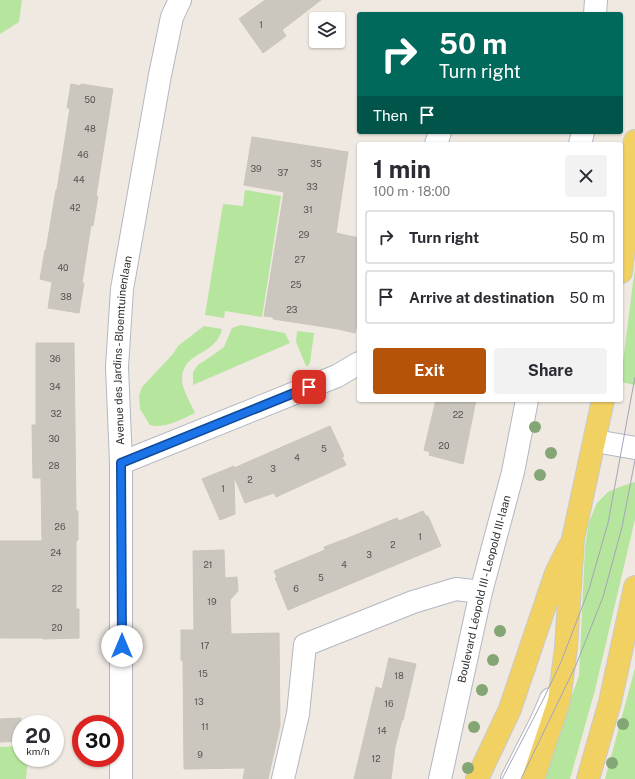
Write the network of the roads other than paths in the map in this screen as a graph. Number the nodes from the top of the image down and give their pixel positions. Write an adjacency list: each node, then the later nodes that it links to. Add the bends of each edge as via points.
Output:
1 (180, 0): 11 (street, Avenue des Jardins - Bloemtuinenlaan, via 172,17 160,75 122,289 117,367)
2 (596, 0): 3 (street)
3 (595, 12)
4 (635, 141): 5 (main road)
5 (623, 256)
6 (357, 364): 11 (street, via 337,376)
7 (527, 402): 14 (street, Boulevard Léopold III - Leopold III-laan, via 513,472)
8 (603, 402): 9 (main road)
9 (595, 441): 10 (street); 12 (main road)
10 (635, 448)
11 (121, 463): 16 (street, Avenue des Jardins - Bloemtuinenlaan)
12 (573, 538): 15 (main road); 19 (main road, via 556,573 510,709)
13 (635, 587): 22 (main road, via 610,702)
14 (481, 592): 17 (street, via 456,589 413,602 305,645 298,714); 18 (street, Boulevard Léopold III - Leopold III-laan)
15 (564, 668): 20 (street, via 541,722); 21 (main road, via 559,701)
16 (121, 779)
17 (283, 779)
18 (440, 779)
19 (477, 779)
20 (512, 779)
21 (533, 779)
22 (588, 779)

